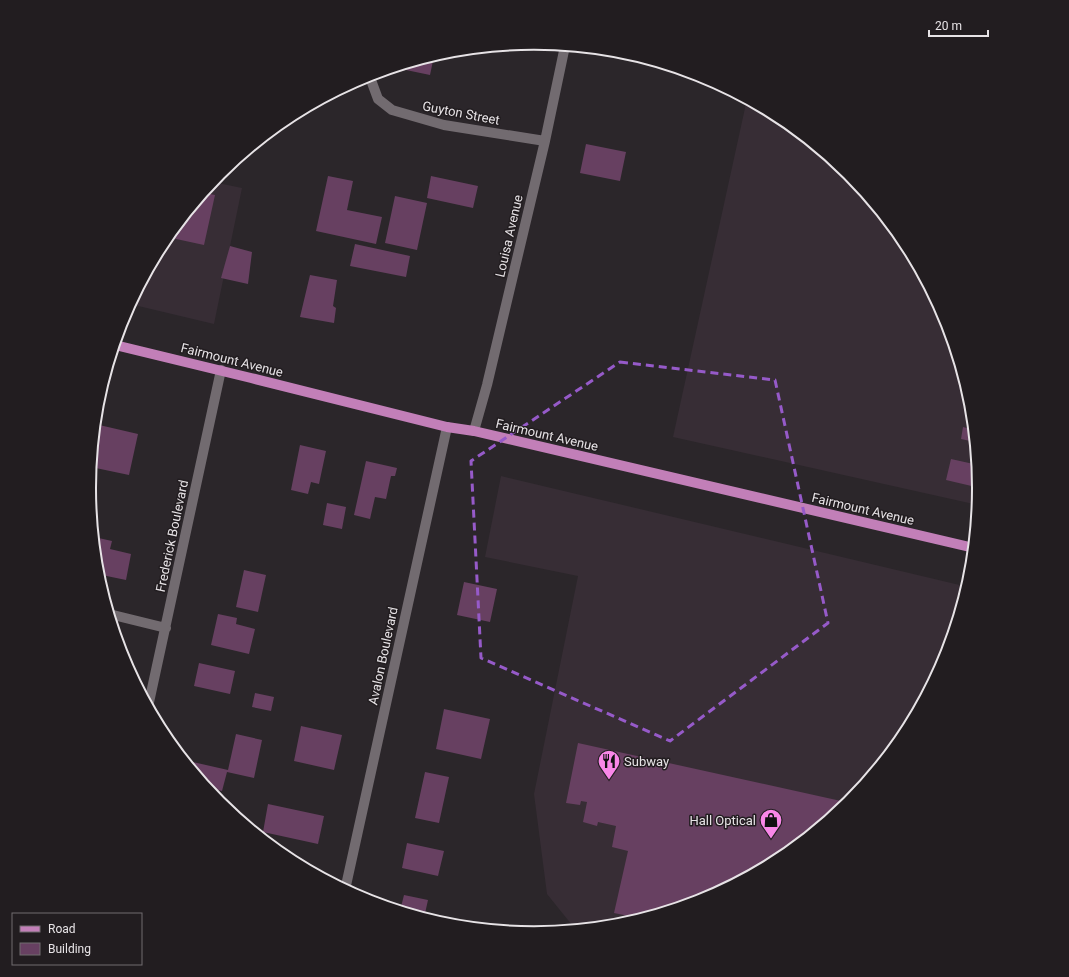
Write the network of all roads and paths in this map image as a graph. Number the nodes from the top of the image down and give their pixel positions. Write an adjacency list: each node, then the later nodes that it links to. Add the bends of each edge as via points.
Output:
1 (564, 51): 3 (street, Louisa Avenue)
2 (371, 81): 3 (street, Guyton Street, via 378,99 392,110 444,126)
3 (545, 141): 7 (street, Louisa Avenue)
4 (120, 346): 5 (main road, Fairmount Avenue)
5 (221, 370): 6 (main road, Fairmount Avenue); 10 (street, Frederick Boulevard)
6 (447, 427): 7 (main road, Fairmount Avenue); 12 (street, Avalon Boulevard)
7 (474, 431): 8 (main road, Fairmount Avenue)
8 (969, 547)
9 (115, 615): 10 (street)
10 (166, 628): 11 (street, Frederick Boulevard)
11 (150, 699)
12 (346, 884)

